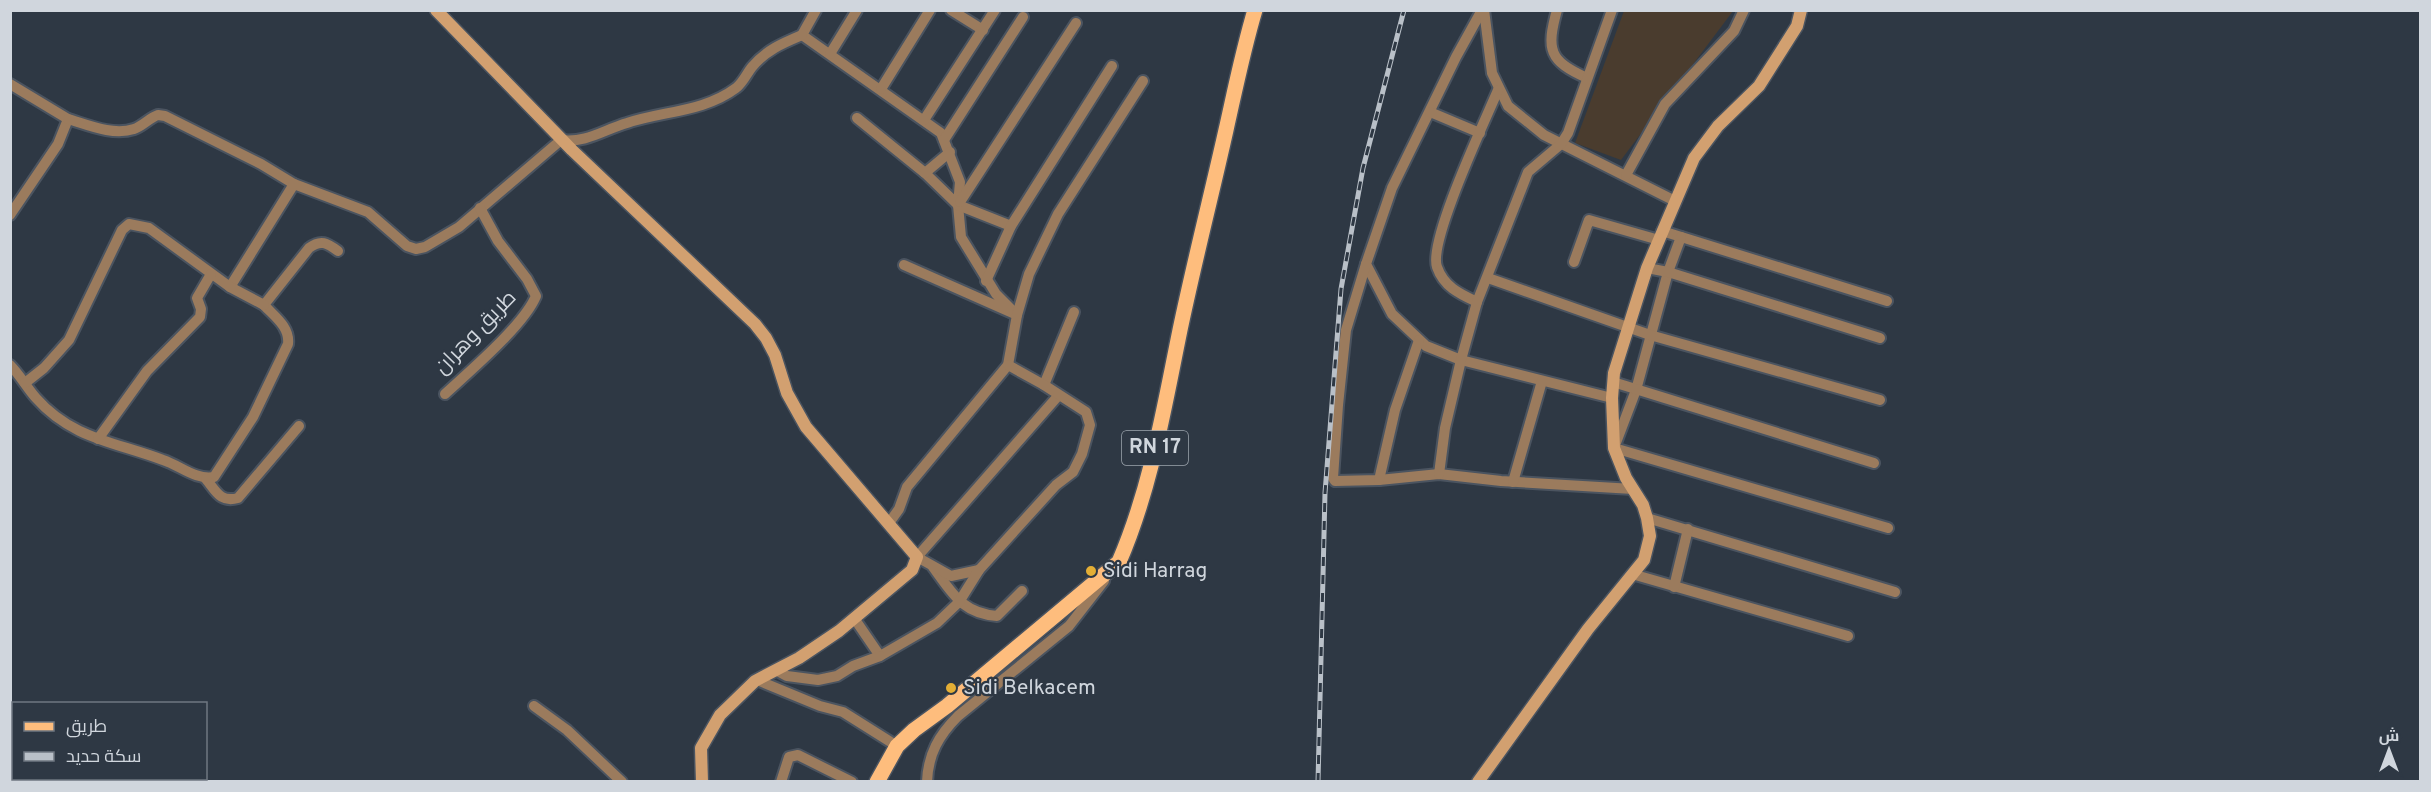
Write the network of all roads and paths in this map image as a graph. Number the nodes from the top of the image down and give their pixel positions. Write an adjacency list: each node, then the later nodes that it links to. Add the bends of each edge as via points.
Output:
1 (436, 10): 29 (main road)
2 (816, 10): 16 (street)
3 (857, 10): 17 (street)
4 (930, 10): 22 (street)
5 (951, 10): 15 (street)
6 (995, 10): 15 (street)
7 (1255, 10): 88 (main road, RN 17, via 1198,244 1152,464)
8 (1483, 10): 23 (street); 24 (street)
9 (1557, 10): 19 (street, via 1550,35 1555,57 1568,70)
10 (1612, 10): 19 (street)
11 (1744, 10): 34 (street, via 1734,31 1665,105)
12 (1801, 10): 36 (main road, via 1797,26 1759,86 1718,126 1694,158)
13 (1023, 17): 30 (street)
14 (1076, 23): 37 (street)
15 (983, 30): 27 (street)
16 (802, 34): 17 (street); 29 (street, via 775,46 738,87 716,99 626,123 600,136)
17 (830, 54): 22 (street)
18 (1112, 66): 40 (street)
19 (1587, 78): 31 (street)
20 (1143, 81): 57 (street, via 1058,214 1029,274)
21 (10, 84): 26 (street)
22 (881, 89): 27 (street)
23 (1498, 90): 28 (street); 31 (street, via 1508,106)
24 (1430, 112): 28 (street); 45 (street, via 1392,188)
25 (857, 118): 33 (street)
26 (68, 119): 35 (street, via 120,131 133,130 158,115 165,116); 39 (street, via 58,144)
27 (924, 120): 30 (street)
28 (1480, 133): 54 (street, via 1440,232 1436,265 1445,284)
29 (561, 140): 38 (street); 84 (main road, via 766,338 787,393 806,428)
30 (944, 140): 32 (street)
31 (1561, 144): 34 (street); 50 (street, via 1528,172)
32 (950, 152): 33 (street); 37 (street, via 960,182)
33 (925, 173): 37 (street)
34 (1626, 175): 36 (street)
35 (294, 184): 38 (street, via 369,212 407,246 416,249 459,227); 52 (street)
36 (1675, 201): 41 (main road)
37 (958, 205): 40 (street); 51 (street, via 961,237)
38 (480, 208): 70 (street, طريق وهران, via 536,296 532,307)
39 (10, 215)
40 (1011, 226): 51 (street)
41 (1661, 235): 42 (street); 44 (street, via 1589,220); 47 (main road)
42 (1681, 237): 48 (street); 53 (street)
43 (338, 251): 55 (street, via 326,243 309,248)
44 (1574, 262)
45 (1366, 264): 61 (street, via 1392,314); 80 (street, via 1346,330 1334,478 1339,483)
46 (904, 265): 57 (street)
47 (1647, 268): 48 (street); 58 (main road)
48 (1668, 272): 59 (street); 60 (street)
49 (211, 274): 52 (street); 67 (street, via 148,228 129,224 122,230 69,340); 75 (street, via 197,298 200,317 147,371)
50 (1488, 278): 54 (street); 58 (street)
51 (987, 280): 57 (street)
52 (230, 288): 55 (street)
53 (1887, 301)
54 (1477, 302): 62 (street)
55 (264, 305): 79 (street, via 285,327 288,344 253,417 214,477)
56 (1074, 312): 68 (street)
57 (1017, 315): 64 (street)
58 (1628, 326): 59 (street); 66 (main road)
59 (1650, 335): 69 (street); 73 (street)
60 (1880, 338)
61 (1419, 340): 62 (street); 80 (street, via 1395,410)
62 (1461, 360): 65 (street); 78 (street)
63 (10, 365): 67 (street)
64 (1008, 365): 68 (street); 84 (street, via 906,487 899,509)
65 (1542, 381): 72 (street); 81 (street)
66 (1613, 382): 69 (street); 72 (main road)
67 (25, 383): 75 (street, via 55,415)
68 (1044, 385): 71 (street)
69 (1636, 390): 76 (street); 77 (street)
70 (445, 394)
71 (1058, 396): 87 (street); 90 (street, via 1086,412 1090,425 1082,454 1073,471)
72 (1612, 398): 76 (main road)
73 (1880, 400)
74 (299, 426): 79 (street, via 238,498 222,498)
75 (98, 440): 79 (street, via 154,456)
76 (1614, 448): 82 (main road); 85 (street)
77 (1874, 463)
78 (1439, 474): 80 (street); 81 (street)
79 (206, 479)
80 (1379, 480)
81 (1514, 482): 82 (street)
82 (1633, 489): 83 (main road)
83 (1647, 518): 86 (street); 91 (main road, via 1650,536 1644,560)
84 (889, 523): 87 (main road)
85 (1888, 528)
86 (1688, 529): 92 (street); 94 (street)
87 (917, 556): 89 (street); 96 (main road, via 912,570)
88 (1119, 562): 102 (main road, RN 17); 109 (street, via 1070,626 944,730 928,765)
89 (931, 564): 90 (street, via 951,576); 95 (street)
90 (979, 570): 95 (street)
91 (1632, 574): 92 (street); 110 (main road)
92 (1674, 587): 97 (street)
93 (1022, 591): 95 (street, via 997,616 980,614)
94 (1895, 592)
95 (959, 602): 98 (street, via 937,623)
96 (854, 618): 98 (street); 99 (main road)
97 (1848, 636)
98 (880, 656): 99 (street, via 837,676 818,680 787,676)
99 (776, 670): 100 (main road)
100 (757, 680): 102 (street, via 843,712); 105 (main road, via 720,715 701,748)
101 (534, 706): 104 (street, via 567,730)
102 (897, 746): 108 (main road, RN 17)
103 (836, 778): 106 (street, via 798,755 789,757); 107 (street)
104 (622, 782)
105 (702, 782)
106 (781, 782)
107 (852, 782)
108 (877, 782)
109 (927, 782)
110 (1478, 782)

